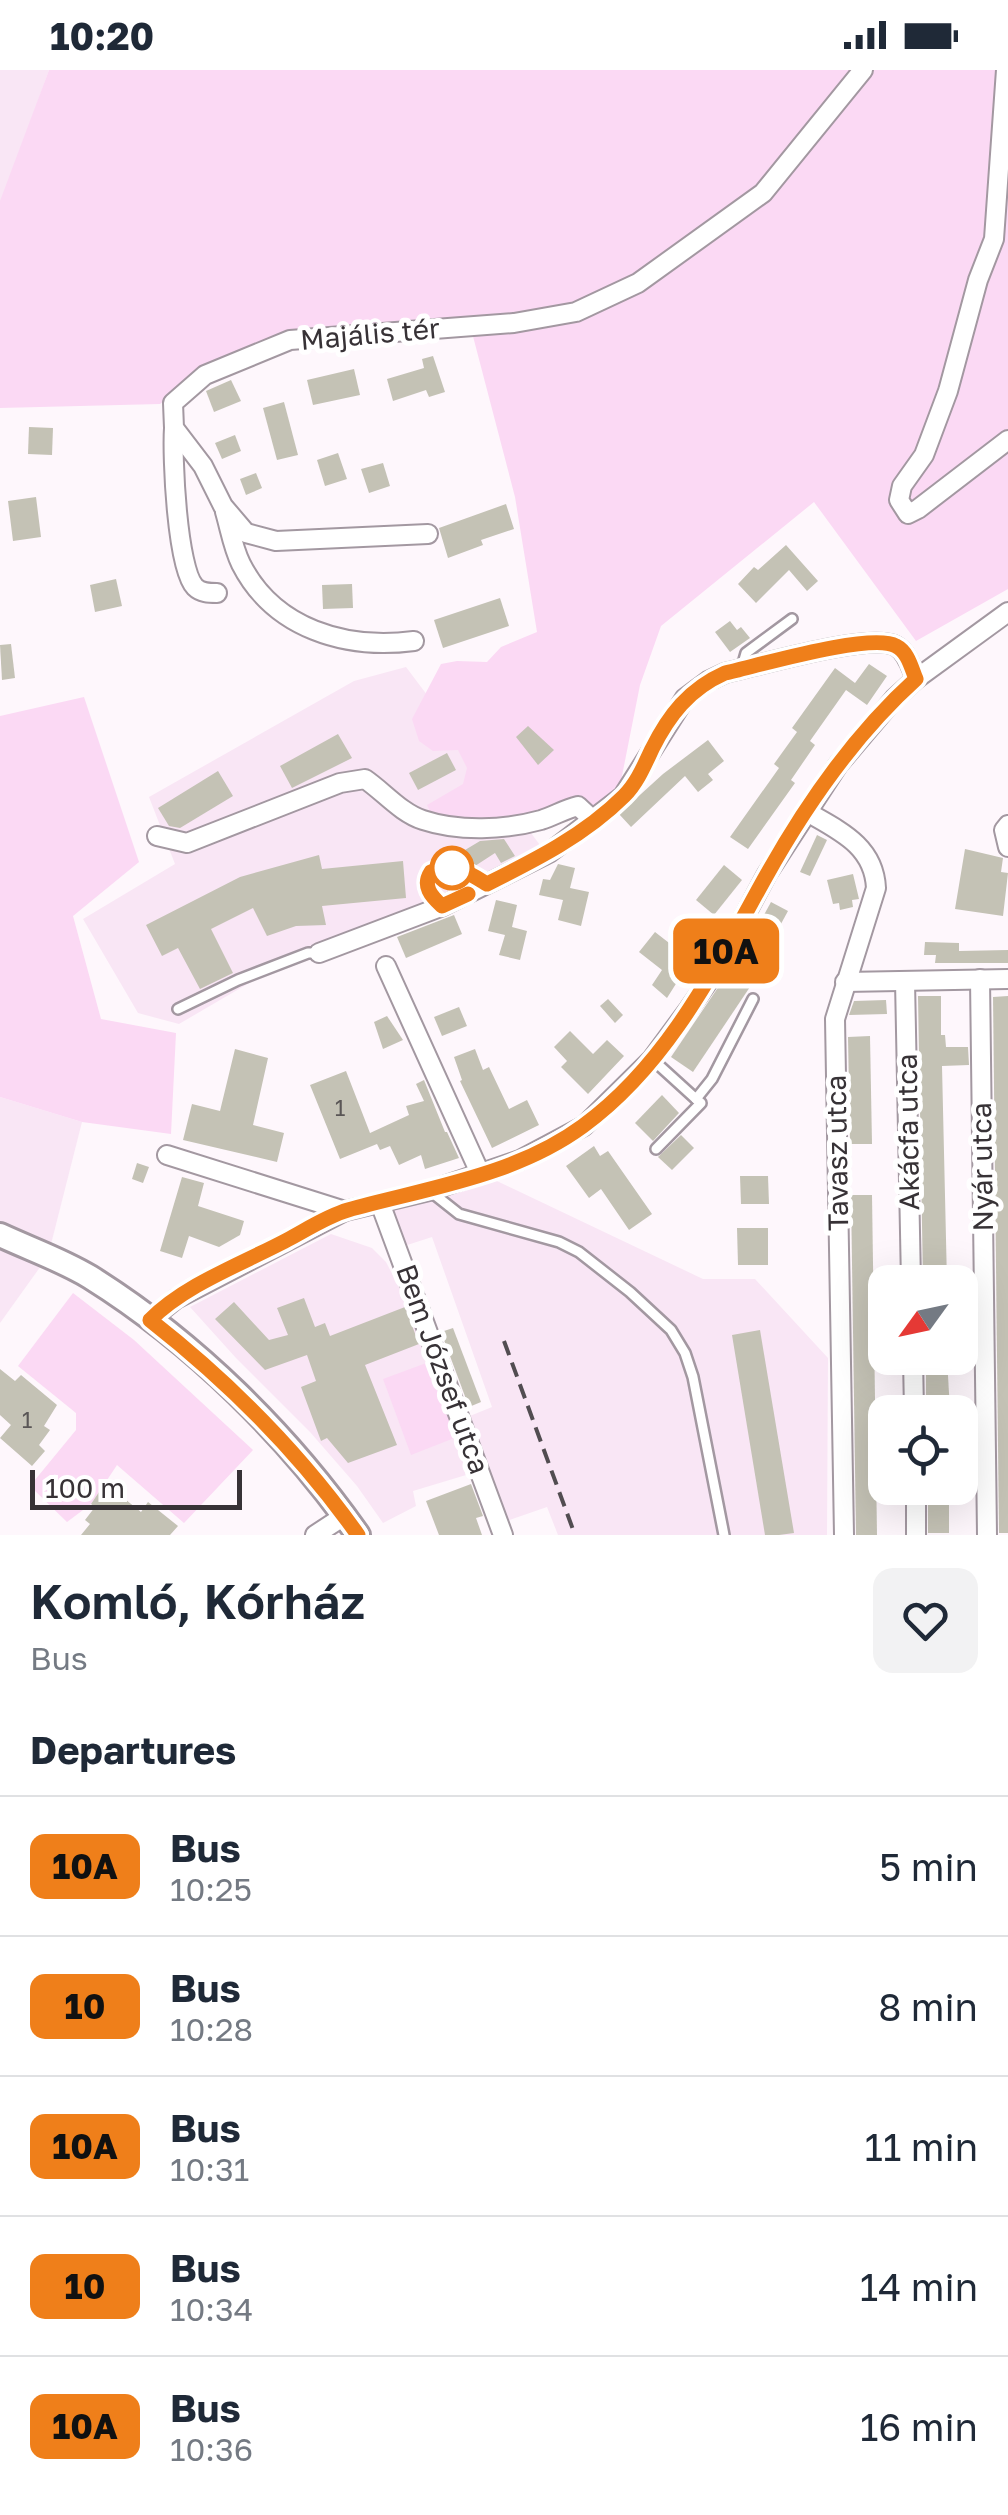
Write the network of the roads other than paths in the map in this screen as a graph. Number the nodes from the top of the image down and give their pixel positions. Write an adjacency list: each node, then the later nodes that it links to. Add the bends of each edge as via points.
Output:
1 (862, 70): 3 (street, Majális tér, via 763,193 638,283 576,312 514,323 290,340 205,375 173,403)
2 (1006, 70): 4 (street, via 994,239 942,407 899,500 908,514 918,509)
3 (174, 428): 5 (street); 7 (street, via 177,515 189,578 195,588)
4 (1008, 440)
5 (224, 506): 6 (street, via 246,533 276,541); 10 (street, via 243,568 286,617 335,638)
6 (428, 534)
7 (218, 593)
8 (1008, 612): 12 (street)
9 (792, 619): 11 (lane, via 746,654)
10 (414, 641)
11 (741, 670): 12 (street, via 883,642 902,651); 14 (street, via 685,698 636,781)
12 (916, 679): 13 (street, via 838,765)
13 (807, 812): 23 (street, Tavasz utca, via 851,837 876,876); 26 (street, via 714,974)
14 (593, 820): 15 (street, via 578,806 502,828 423,820 365,779 187,843); 16 (street, via 549,853)
15 (157, 836)
16 (487, 884): 17 (street); 17 (lane, via 466,871 438,868 427,885)
17 (442, 906): 18 (street)
18 (319, 952): 25 (lane)
19 (386, 966): 30 (street)
20 (1008, 978): 21 (street)
21 (980, 979): 22 (street); 44 (street, Nyár utca)
22 (904, 981): 23 (street); 35 (street, Akácfa utca)
23 (845, 982): 42 (street, Tavasz utca, via 835,1020)
24 (753, 999): 27 (lane)
25 (178, 1008)
26 (652, 1060): 27 (lane); 30 (street, via 584,1126)
27 (696, 1100): 28 (lane, via 701,1103)
28 (656, 1149)
29 (167, 1154): 33 (street)
30 (480, 1174): 31 (street)
31 (429, 1190): 32 (street); 41 (lane, via 459,1214 579,1252 670,1330 693,1377)
32 (380, 1203): 33 (street); 40 (street, Bem József utca)
33 (344, 1211): 36 (street, via 176,1298)
34 (0, 1235): 36 (main road, via 79,1272)
35 (911, 1265)
36 (150, 1320): 38 (main road, via 272,1430)
37 (916, 1505): 43 (street)
38 (351, 1525): 39 (street)
39 (315, 1535)
40 (503, 1535)
41 (724, 1535)
42 (844, 1535)
43 (916, 1535)
44 (987, 1535)

